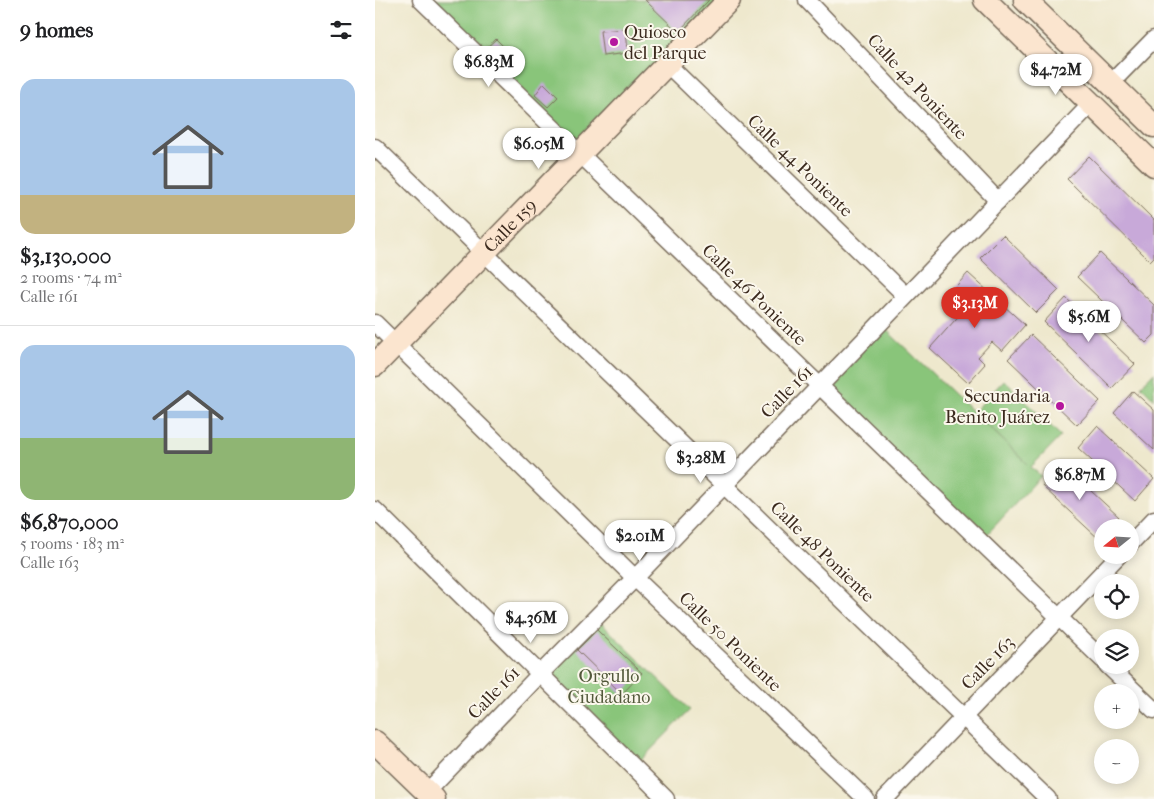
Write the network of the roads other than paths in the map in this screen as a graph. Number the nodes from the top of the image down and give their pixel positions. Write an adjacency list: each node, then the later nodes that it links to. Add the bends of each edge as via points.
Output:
1 (421, 0): 12 (street, Calle 46 Poniente)
2 (729, 0): 7 (street, Calle 159)
3 (807, 0): 14 (street, Calle 42 Poniente)
4 (985, 0): 9 (street)
5 (1025, 0): 8 (street)
6 (1154, 39): 8 (street)
7 (667, 64): 12 (street, Calle 159); 16 (street, Calle 44 Poniente)
8 (1110, 84): 10 (street)
9 (1091, 104): 13 (street); 14 (street, Calle 161)
10 (1154, 126)
11 (375, 147): 15 (street, Calle 48 Poniente)
12 (580, 154): 15 (street, Calle 159); 20 (street, Calle 46 Poniente)
13 (1154, 165)
14 (998, 201): 16 (street, Calle 161)
15 (484, 253): 18 (street, Calle 159); 21 (street, Calle 48 Poniente)
16 (906, 296): 20 (street, Calle 161)
17 (375, 323): 18 (street, Calle 50 Poniente)
18 (396, 344): 19 (street, Calle 159); 26 (street, Calle 50 Poniente)
19 (375, 365)
20 (820, 386): 21 (street, Calle 161); 27 (street, Calle 46 Poniente)
21 (725, 486): 26 (street, Calle 161); 32 (street, Calle 48 Poniente)
22 (375, 510): 29 (street)
23 (1153, 522): 24 (street)
24 (1139, 535)
25 (1110, 564): 27 (street, Calle 163)
26 (635, 578): 29 (street, Calle 161); 36 (street, Calle 50 Poniente)
27 (1059, 618): 28 (street, Calle 46 Poniente); 32 (street, Calle 163)
28 (1094, 651)
29 (539, 674): 34 (street, Calle 161); 35 (street)
30 (1116, 674): 31 (street)
31 (1154, 710)
32 (964, 717): 37 (street, Calle 163); 38 (street, Calle 48 Poniente)
33 (375, 742): 34 (street)
34 (430, 796)
35 (666, 799)
36 (866, 799)
37 (885, 799)
38 (1048, 799)

